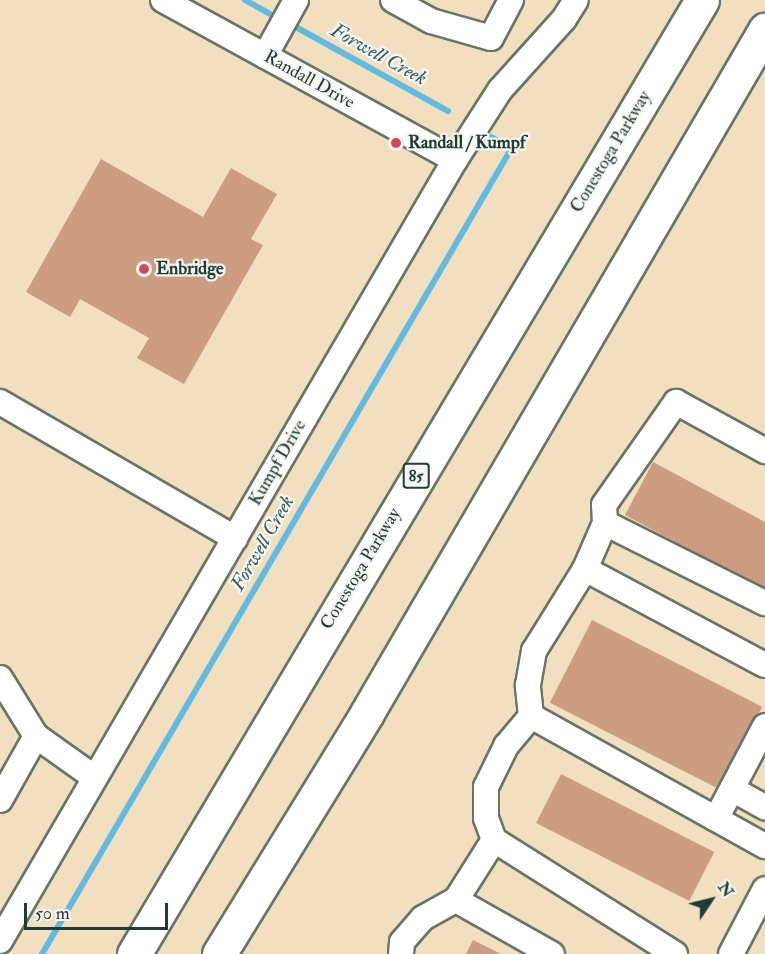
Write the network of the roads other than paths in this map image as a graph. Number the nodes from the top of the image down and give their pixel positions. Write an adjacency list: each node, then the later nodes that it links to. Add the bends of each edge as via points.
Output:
1 (164, 0): 8 (street, Randall Drive)
2 (296, 0): 8 (street)
3 (393, 0): 4 (street, via 431,21 491,38)
4 (511, 0)
5 (576, 0): 9 (street, Kumpf Drive, via 564,19 500,90)
6 (702, 0): 31 (highway, Conestoga Parkway / 85)
7 (765, 30): 32 (highway, via 367,713)
8 (265, 56): 9 (street, Randall Drive)
9 (455, 160): 13 (street, Kumpf Drive)
10 (0, 402): 13 (street)
11 (765, 452): 12 (street, via 676,402 604,505)
12 (605, 523): 14 (street); 15 (street)
13 (235, 538): 21 (street, Kumpf Drive)
14 (585, 569): 16 (street); 18 (street, via 534,651 528,685)
15 (765, 603)
16 (765, 665)
17 (0, 678): 20 (street)
18 (531, 716): 25 (street); 26 (street, via 506,746 486,787 486,818)
19 (765, 726): 22 (street)
20 (36, 736): 21 (street); 23 (street)
21 (95, 778): 30 (street, Kumpf Drive)
22 (732, 789): 24 (street); 25 (street)
23 (0, 800)
24 (765, 807)
25 (716, 819): 27 (street)
26 (494, 840): 29 (street); 35 (street)
27 (765, 846)
28 (765, 889): 36 (street)
29 (456, 900): 33 (street, via 423,918 402,942); 34 (street)
30 (0, 940)
31 (134, 954)
32 (219, 954)
33 (401, 954)
34 (552, 954)
35 (675, 954)
36 (731, 954)

